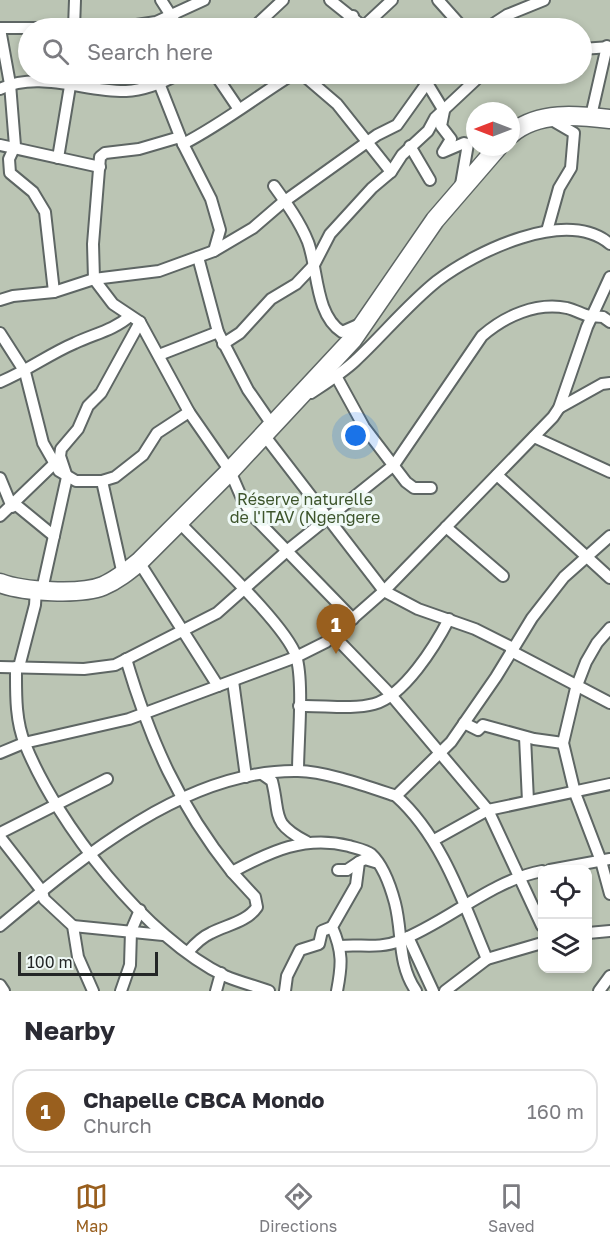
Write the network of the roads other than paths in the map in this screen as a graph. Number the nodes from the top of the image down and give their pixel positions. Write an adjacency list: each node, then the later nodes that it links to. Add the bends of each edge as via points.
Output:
1 (75, 0): 11 (street)
2 (161, 0): 10 (street)
3 (204, 0): 10 (street)
4 (283, 0): 13 (street)
5 (330, 0): 9 (street)
6 (392, 0): 14 (street)
7 (438, 0): 15 (street)
8 (544, 0): 16 (street)
9 (353, 16)
10 (170, 17): 12 (street)
11 (74, 18)
12 (165, 18)
13 (264, 18)
14 (374, 18)
15 (454, 18)
16 (502, 18)
17 (0, 28): 18 (street); 32 (street)
18 (18, 28)
19 (609, 46): 20 (street); 35 (street)
20 (592, 48)
21 (24, 84): 32 (street)
22 (70, 84): 45 (street)
23 (94, 84): 24 (street, via 125,91)
24 (155, 84)
25 (159, 84): 39 (street)
26 (221, 84): 33 (street)
27 (279, 84): 33 (street, via 251,104)
28 (314, 84): 40 (street, via 337,104)
29 (426, 84): 40 (street, via 398,125)
30 (428, 84): 34 (street)
31 (472, 84): 34 (street)
32 (5, 86): 42 (street)
33 (238, 108): 39 (street, via 213,128)
34 (444, 111): 43 (street); 50 (street, via 441,126 451,139 443,152 468,144)
35 (591, 116): 36 (highway); 37 (highway)
36 (547, 117): 38 (highway); 52 (street, via 574,133 571,168 559,188)
37 (610, 119)
38 (520, 128)
39 (181, 141): 46 (street, via 105,153 100,157); 54 (street, via 211,200 220,230)
40 (368, 141): 47 (street); 51 (street)
41 (0, 144): 42 (street)
42 (15, 146): 45 (street); 59 (street, via 9,159 10,173 33,192 45,212)
43 (410, 146): 47 (street); 48 (street)
44 (490, 156): 50 (highway)
45 (58, 158): 46 (street)
46 (100, 167): 58 (street)
47 (392, 172): 56 (street, via 330,234)
48 (430, 180)
49 (274, 186): 51 (street)
50 (460, 192): 63 (highway, via 420,240)
51 (285, 201): 54 (street, via 253,228); 56 (street, via 306,239)
52 (547, 231): 53 (street, via 573,231); 71 (street, via 485,254 447,274 416,298)
53 (610, 243)
54 (214, 251): 55 (street)
55 (198, 257): 58 (street, via 159,270); 66 (street)
56 (314, 265): 63 (street, via 320,295 339,331); 68 (street)
57 (610, 277): 62 (street)
58 (94, 279): 59 (street); 61 (street, via 113,304)
59 (54, 292): 60 (street)
60 (0, 300)
61 (130, 316): 64 (street); 70 (street)
62 (591, 316): 65 (street, via 603,316); 75 (street); 80 (street, via 552,307 534,309 497,323 482,336)
63 (365, 321): 74 (highway)
64 (140, 322): 69 (street); 84 (street, via 101,393 88,406 78,429 63,443 60,456)
65 (610, 322)
66 (218, 332): 68 (street); 69 (street)
67 (0, 333): 70 (street)
68 (223, 344): 77 (street)
69 (159, 355): 76 (street)
70 (26, 372): 72 (street); 79 (street, via 38,429)
71 (336, 376): 74 (street); 80 (street, via 364,427)
72 (0, 382)
73 (610, 383): 75 (street)
74 (290, 407): 77 (highway)
75 (559, 408): 78 (street)
76 (189, 412): 81 (street); 86 (street, via 157,433 129,468)
77 (268, 430): 81 (highway); 90 (street)
78 (534, 436): 82 (street); 83 (street)
79 (55, 463): 84 (street); 88 (street)
80 (394, 465): 87 (street, via 414,488); 90 (street)
81 (230, 471): 91 (highway); 95 (street, via 254,517)
82 (610, 471)
83 (497, 475): 92 (street); 96 (street)
84 (68, 477): 86 (street); 93 (street)
85 (0, 478): 88 (street)
86 (102, 482): 98 (street)
87 (431, 489)
88 (13, 505): 89 (street); 93 (street)
89 (0, 516)
90 (328, 517): 95 (street); 104 (street)
91 (179, 522): 97 (highway); 103 (street)
92 (446, 527): 99 (street); 104 (street)
93 (54, 536): 102 (street)
94 (610, 536): 96 (street)
95 (288, 550): 103 (street); 105 (street)
96 (586, 556): 100 (street); 110 (street, via 564,578)
97 (139, 562): 98 (highway); 108 (street, via 164,605)
98 (123, 575): 102 (highway, via 90,590)
99 (503, 576)
100 (610, 578)
101 (0, 582): 102 (highway)
102 (39, 590): 114 (street)
103 (244, 591): 108 (street, via 217,613); 111 (street, via 271,620)
104 (384, 591): 105 (street); 106 (street, via 418,609)
105 (353, 619): 109 (street)
106 (449, 619): 110 (street); 118 (street, via 425,661)
107 (610, 628): 117 (street, via 597,643)
108 (185, 631): 112 (street); 116 (street)
109 (334, 636): 111 (street); 118 (street)
110 (512, 650): 117 (street); 122 (street)
111 (296, 657): 115 (street); 120 (street)
112 (126, 659): 114 (street, via 104,668); 121 (street)
113 (0, 666): 114 (street)
114 (17, 667): 125 (street, via 17,704)
115 (233, 681): 116 (street); 130 (street)
116 (218, 686): 121 (street)
117 (576, 687): 119 (street); 124 (street)
118 (391, 694): 120 (street, via 378,703 366,705); 127 (street)
119 (610, 703)
120 (299, 706): 128 (street)
121 (142, 713): 125 (street); 135 (street)
122 (464, 723): 123 (street, via 478,730 483,725); 127 (street)
123 (525, 737): 124 (street); 136 (street)
124 (563, 742): 133 (street)
125 (24, 743): 126 (street); 137 (street)
126 (0, 753)
127 (440, 753): 134 (street); 138 (street)
128 (298, 771): 129 (street); 134 (street)
129 (262, 774): 130 (street); 141 (street, via 272,781 281,825)
130 (246, 777): 135 (street)
131 (107, 779): 137 (street)
132 (610, 784): 133 (street)
133 (575, 793): 136 (street); 143 (street)
134 (396, 796): 140 (street)
135 (180, 798): 142 (street); 148 (street)
136 (528, 801): 138 (street)
137 (57, 805): 139 (street); 142 (street)
138 (488, 810): 140 (street); 150 (street)
139 (0, 835): 151 (street)
140 (434, 840): 153 (street)
141 (308, 842): 145 (street, via 328,841 353,847 370,854); 148 (street, via 265,855)
142 (91, 854): 151 (street); 154 (street, via 106,876)
143 (605, 860): 146 (street); 152 (street)
144 (359, 862): 145 (street); 147 (street, via 347,870); 158 (street, via 356,885)
145 (375, 862): 163 (street, via 387,879)
146 (578, 865)
147 (338, 870)
148 (232, 872): 166 (street, via 255,897 257,907 230,926 211,933)
149 (538, 872): 150 (street)
150 (521, 875): 153 (street); 155 (street)
151 (42, 891): 156 (street); 157 (street, via 44,899)
152 (610, 894)
153 (465, 907): 163 (street); 167 (street)
154 (140, 910): 159 (street); 162 (street)
155 (540, 919)
156 (0, 926)
157 (73, 926): 159 (street); 171 (street, via 78,957)
158 (332, 927): 165 (street); 175 (street, via 322,931 319,944 300,950 287,976)
159 (131, 931): 162 (street); 172 (street, via 130,965)
160 (610, 931): 161 (street)
161 (592, 933)
162 (163, 935): 166 (street)
163 (404, 939): 165 (street, via 382,946); 177 (street, via 406,974); 178 (street)
164 (538, 944): 167 (street)
165 (340, 946): 176 (street, via 342,973)
166 (188, 952): 168 (street)
167 (487, 958): 170 (street)
168 (221, 973): 173 (street); 174 (street)
169 (610, 976): 179 (street)
170 (450, 989)
171 (93, 991)
172 (121, 991)
173 (216, 991)
174 (268, 991)
175 (285, 991)
176 (337, 991)
177 (416, 991)
178 (433, 991)
179 (599, 991)

